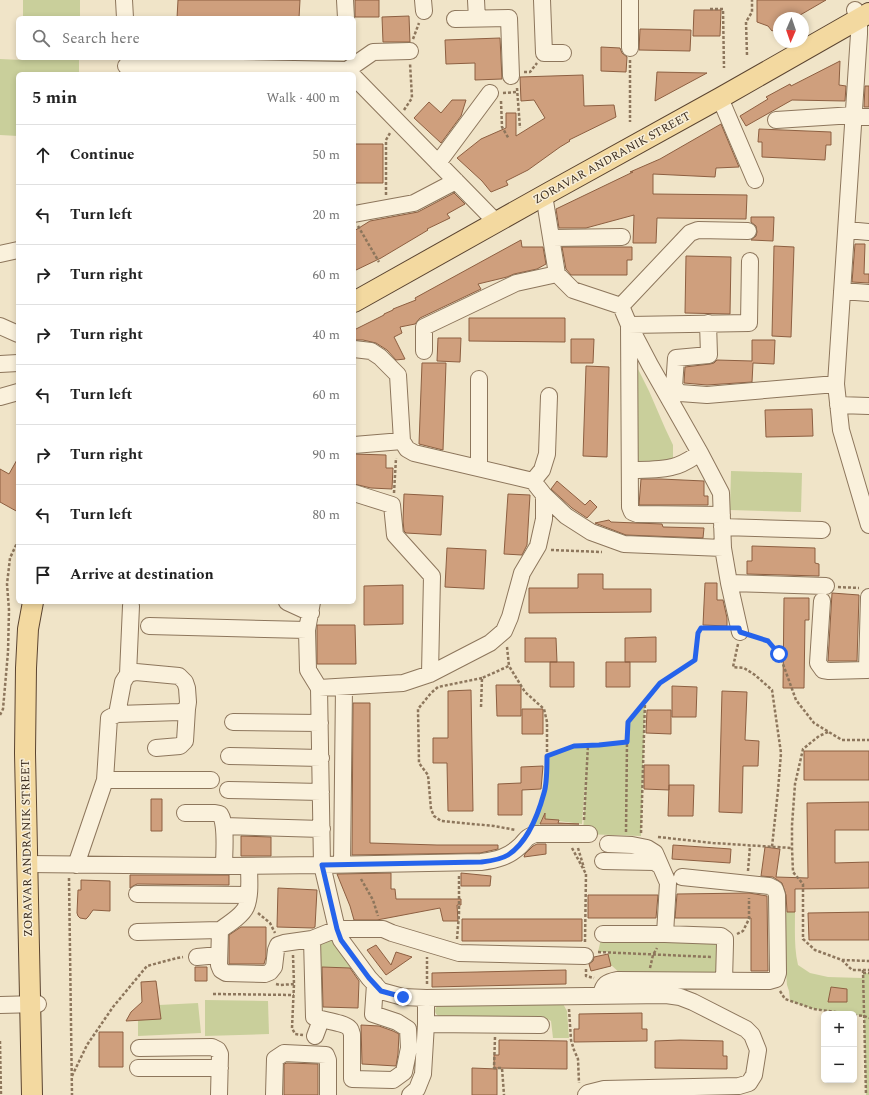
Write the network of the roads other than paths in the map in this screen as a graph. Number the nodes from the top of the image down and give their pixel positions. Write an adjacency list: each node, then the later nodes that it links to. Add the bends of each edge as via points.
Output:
1 (124, 0): 7 (street)
2 (345, 0): 8 (street)
3 (476, 0): 9 (street)
4 (542, 0): 15 (street, via 544,53)
5 (630, 0): 12 (street)
6 (863, 11): 11 (main road); 21 (main road, ZORAVAR ANDRANIK STREET); 22 (street, via 859,34)
7 (125, 16)
8 (346, 16)
9 (477, 19): 10 (street); 19 (street, via 509,18)
10 (455, 20)
11 (809, 36)
12 (630, 48)
13 (788, 48): 29 (main road, ZORAVAR ANDRANIK STREET)
14 (410, 51): 17 (street, via 373,52)
15 (563, 53)
16 (126, 66): 17 (street)
17 (350, 70)
18 (356, 76): 24 (street)
19 (515, 78)
20 (496, 96): 24 (street)
21 (720, 98): 25 (street); 27 (main road, ZORAVAR ANDRANIK STREET)
22 (861, 116): 23 (street); 30 (street)
23 (776, 120)
24 (438, 163): 26 (street)
25 (755, 180)
26 (456, 181): 28 (street, via 414,203); 29 (street)
27 (544, 195): 29 (main road, ZORAVAR ANDRANIK STREET); 34 (street)
28 (356, 219)
29 (493, 219): 40 (main road, ZORAVAR ANDRANIK STREET); 42 (main road, ZORAVAR ANDRANIK STREET)
30 (847, 230): 32 (street); 39 (street)
31 (748, 231): 43 (street, via 698,230 690,234)
32 (869, 232)
33 (622, 237): 34 (street)
34 (552, 238): 38 (street)
35 (16, 250): 36 (street)
36 (0, 254)
37 (750, 261): 44 (street, via 749,323)
38 (557, 274): 43 (street, via 572,290); 49 (street, via 516,284 424,327)
39 (842, 291): 41 (street); 53 (street)
40 (356, 293)
41 (869, 293)
42 (356, 301)
43 (622, 306): 45 (street)
44 (708, 323): 45 (street); 53 (street, via 709,355 676,358 674,387 680,393 707,395)
45 (629, 325): 61 (street); 63 (street)
46 (0, 326): 47 (street)
47 (16, 333)
48 (356, 349): 60 (street, via 371,352 380,357 398,375)
49 (424, 351)
50 (16, 362): 51 (street)
51 (0, 364)
52 (479, 379): 62 (street)
53 (836, 384): 57 (street)
54 (16, 393): 56 (street)
55 (549, 396): 64 (street, via 547,454 542,470)
56 (0, 397)
57 (838, 405): 58 (street); 68 (street, via 841,430)
58 (869, 406)
59 (356, 445): 60 (street)
60 (399, 447): 62 (street, via 414,453)
61 (700, 452): 63 (street, via 673,467); 67 (street, via 721,492)
62 (479, 467): 64 (street)
63 (631, 470): 67 (street, via 632,512)
64 (533, 481): 66 (street)
65 (356, 494): 82 (street, via 392,505 395,535 432,576)
66 (544, 495): 70 (street, via 566,516 591,532 624,544); 82 (street, via 544,518 538,546 522,572 504,631 490,643)
67 (722, 521): 69 (street); 70 (street)
68 (869, 525)
69 (822, 530)
70 (723, 548): 71 (street)
71 (728, 583): 72 (street, via 824,594 818,663 823,670 830,671 867,670); 80 (street)
72 (865, 592)
73 (32, 604): 102 (main road, ZORAVAR ANDRANIK STREET, via 26,668 25,752)
74 (40, 604): 102 (main road, ZORAVAR ANDRANIK STREET, via 35,629 32,683)
75 (295, 604): 77 (street)
76 (132, 606): 81 (street)
77 (311, 608): 79 (street)
78 (149, 626): 79 (street)
79 (307, 630): 84 (street, via 308,670)
80 (739, 630)
81 (128, 674): 85 (street, via 136,672 179,676 187,688); 86 (street, via 123,682)
82 (430, 674): 83 (street, via 403,683)
83 (344, 687): 84 (street); 105 (street)
84 (319, 688): 88 (street)
85 (187, 709): 86 (street, via 180,712); 89 (street, via 185,741 180,746)
86 (117, 714): 92 (street, via 109,718)
87 (233, 722): 88 (street)
88 (320, 723): 91 (street)
89 (156, 748)
90 (229, 756): 91 (street)
91 (321, 758): 95 (street)
92 (105, 780): 93 (street); 103 (street)
93 (211, 780)
94 (228, 790): 95 (street)
95 (321, 792): 98 (street)
96 (185, 813): 97 (street, via 220,814)
97 (224, 826): 98 (street); 106 (street)
98 (322, 828): 104 (street)
99 (582, 834): 105 (street, via 536,834 527,837 507,856 481,862)
100 (608, 844): 108 (street, via 647,848 655,853)
101 (603, 861): 108 (street, via 655,862)
102 (31, 864): 103 (street); 125 (main road, ZORAVAR ANDRANIK STREET)
103 (72, 865): 106 (street)
104 (322, 865): 105 (street); 107 (street); 112 (street)
105 (347, 865)
106 (224, 866): 107 (street)
107 (249, 866): 111 (street)
108 (660, 866): 116 (street, via 668,883)
109 (682, 877): 121 (street, via 769,886 777,895 776,979)
110 (137, 894): 111 (street)
111 (247, 901): 113 (street, via 234,921)
112 (337, 929): 117 (street); 118 (street, via 383,929 457,953); 122 (street, via 341,940)
113 (220, 930): 114 (street); 119 (street)
114 (137, 932)
115 (603, 934): 116 (street)
116 (665, 934): 121 (street, via 721,936 725,939)
117 (312, 939): 119 (street, via 278,945 274,967 265,974 226,973 221,970); 128 (street, via 314,1017)
118 (592, 954)
119 (219, 955): 120 (street)
120 (197, 957)
121 (724, 980): 123 (street, via 618,980 602,987)
122 (375, 984): 124 (street, via 381,991 403,997); 127 (street)
123 (601, 995): 124 (street); 137 (street, via 680,997 746,1029 752,1035 758,1050 754,1075)
124 (426, 998): 129 (street)
125 (34, 1004): 126 (street); 139 (main road, ZORAVAR ANDRANIK STREET); 140 (main road, ZORAVAR ANDRANIK STREET)
126 (0, 1005)
127 (373, 1014): 131 (street); 131 (street, via 397,1022 408,1029 409,1048 404,1072 393,1080 352,1079)
128 (321, 1020): 131 (street); 132 (street)
129 (426, 1024): 130 (street); 136 (street)
130 (541, 1025)
131 (350, 1028)
132 (315, 1036)
133 (139, 1048): 135 (street, via 212,1048 220,1054)
134 (138, 1068): 135 (street)
135 (220, 1068): 141 (street)
136 (423, 1074): 144 (street, via 417,1089); 145 (street)
137 (750, 1081): 138 (street, via 740,1086 604,1089 588,1093); 146 (street)
138 (582, 1088)
139 (32, 1095)
140 (40, 1095)
141 (219, 1095)
142 (274, 1095): 143 (street, via 275,1059 284,1053 326,1054)
143 (328, 1095)
144 (410, 1095)
145 (424, 1095)
146 (757, 1095)

